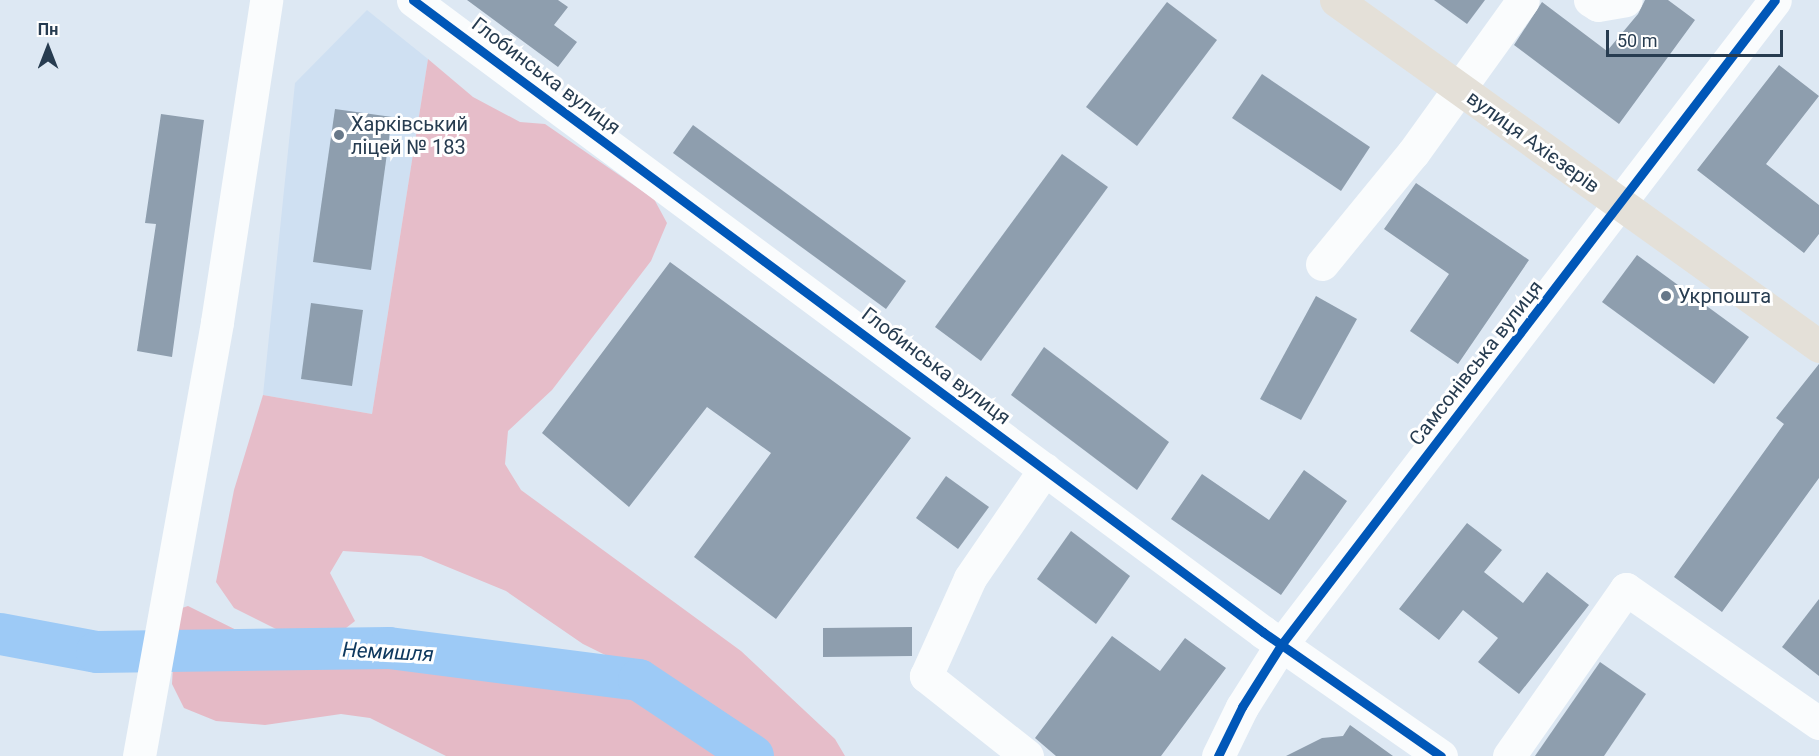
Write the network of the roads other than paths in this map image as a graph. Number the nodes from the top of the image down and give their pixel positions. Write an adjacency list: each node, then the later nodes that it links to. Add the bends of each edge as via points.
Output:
1 (266, 0): 15 (street, via 217,322)
2 (413, 0): 12 (street, Глобинська вулиця)
3 (1336, 0): 8 (main road, вулиця Ахієзерів)
4 (1523, 0): 8 (street)
5 (1590, 0): 6 (street, via 1598,5)
6 (1626, 0)
7 (1774, 0): 9 (street, Самсонівська вулиця)
8 (1460, 89): 9 (main road, вулиця Ахієзерів); 10 (street)
9 (1620, 206): 11 (main road, вулиця Ахієзерів); 13 (street, Самсонівська вулиця)
10 (1322, 264)
11 (1819, 346)
12 (1045, 469): 13 (street, Глобинська вулиця); 16 (street, via 970,578 926,676)
13 (1281, 645): 17 (street, Самсонівська вулиця, via 1242,707); 18 (street, Глобинська вулиця)
14 (1819, 723): 19 (street, via 1626,589)
15 (140, 756)
16 (1027, 756)
17 (1218, 756)
18 (1441, 756)
19 (1509, 756)

